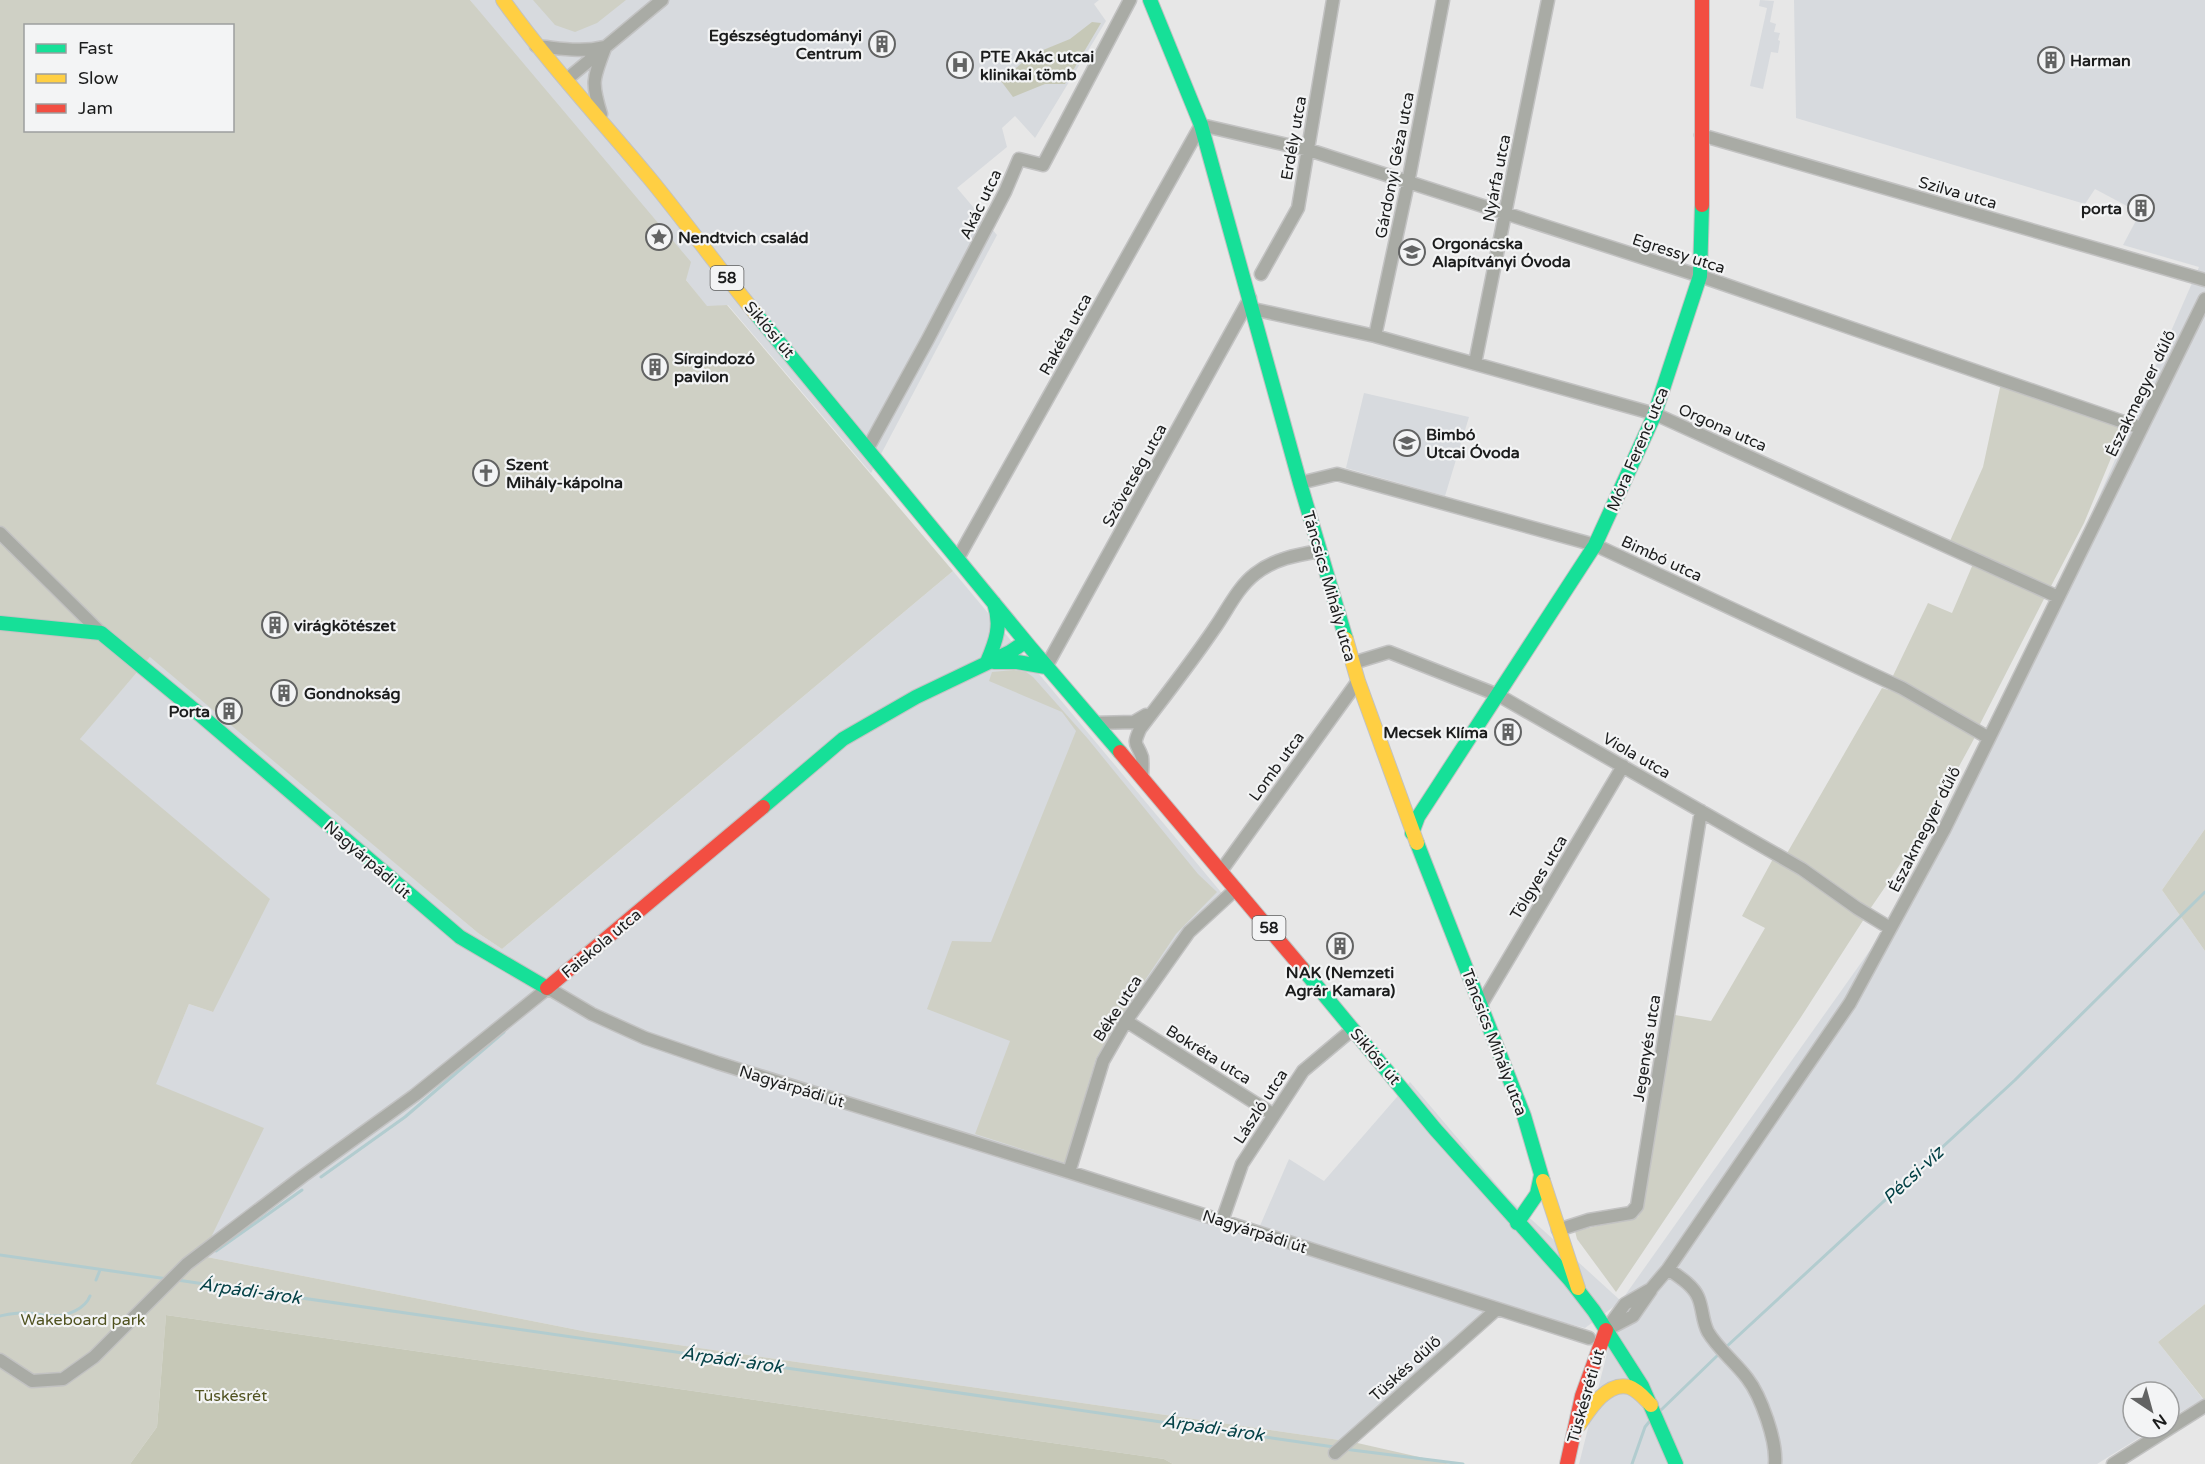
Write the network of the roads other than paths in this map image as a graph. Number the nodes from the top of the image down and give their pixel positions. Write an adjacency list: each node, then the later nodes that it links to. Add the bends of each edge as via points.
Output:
1 (503, 0): 9 (street, Siklósi út / 58)
2 (662, 0): 10 (street)
3 (1130, 0): 27 (street, Akác utca, via 1043,165 1019,159)
4 (1150, 0): 13 (street, Táncsics Mihály utca)
5 (1334, 0): 15 (street, Erdély utca)
6 (1443, 0): 16 (street, Gárdonyi Géza utca)
7 (1548, 0): 17 (street, Nyárfa utca)
8 (1702, 0): 14 (street, Móra Ferenc utca)
9 (536, 46): 10 (street, via 590,50); 11 (street, Siklósi út / 58)
10 (605, 46): 11 (street); 12 (street, via 593,90)
11 (567, 79): 12 (street, Siklósi út / 58)
12 (604, 124): 27 (street, Siklósi út / 58)
13 (1201, 125): 15 (street, Egressy utca); 22 (street, Táncsics Mihály utca); 32 (street, Rakéta utca)
14 (1701, 135): 19 (street, Móra Ferenc utca); 20 (street, Szilva utca)
15 (1309, 150): 16 (street, Egressy utca); 18 (street, Erdély utca, via 1298,208)
16 (1408, 183): 17 (street, Egressy utca); 23 (street, Gárdonyi Géza utca)
17 (1506, 213): 19 (street, Egressy utca); 24 (street, Nyárfa utca)
18 (1261, 274)
19 (1700, 276): 25 (street, Móra Ferenc utca); 26 (street, Egressy utca)
20 (2205, 280)
21 (2205, 298): 26 (street, Északmegyer dűlő)
22 (1251, 304): 23 (street, Orgona utca); 28 (street, Táncsics Mihály utca); 40 (street, Szövetség utca)
23 (1374, 336): 24 (street, Orgona utca)
24 (1475, 363): 25 (street, Orgona utca)
25 (1655, 414): 30 (street, Móra Ferenc utca); 33 (street, Orgona utca)
26 (2141, 428): 33 (street, Északmegyer dűlő)
27 (868, 448): 32 (street, Siklósi út / 58)
28 (1300, 483): 30 (street, Bimbó utca, via 1337,474); 31 (street, Táncsics Mihály utca)
29 (0, 533): 36 (street)
30 (1595, 545): 42 (street, Móra Ferenc utca); 45 (street, Bimbó utca, via 1902,688)
31 (1319, 551): 39 (street, Táncsics Mihály utca); 43 (street, via 1286,558 1254,574)
32 (958, 558): 34 (street, Siklósi út / 58)
33 (2058, 597): 45 (street, Északmegyer dűlő)
34 (993, 602): 37 (street, 58); 38 (street, via 1000,620 999,633)
35 (0, 623): 36 (street)
36 (101, 633): 55 (street, Nagyárpádi út, via 460,937)
37 (1025, 642): 38 (street, Faiskola utca); 40 (street, 58)
38 (987, 662): 40 (street); 55 (street, Faiskola utca, via 915,697 843,740)
39 (1353, 663): 41 (street, Táncsics Mihály utca); 42 (street, Viola utca, via 1389,652)
40 (1046, 667): 44 (street, Siklósi út / 58)
41 (1358, 681): 49 (street, Táncsics Mihály utca); 52 (street, Lomb utca)
42 (1498, 695): 46 (street, Viola utca); 48 (street, Móra Ferenc utca)
43 (1164, 697): 44 (street, via 1134,722); 47 (street, via 1136,737)
44 (1095, 723): 47 (street, Siklósi út / 58)
45 (1989, 738): 54 (street, Északmegyer dűlő)
46 (1623, 766): 50 (street, Viola utca); 56 (street, Tölgyes utca)
47 (1142, 778): 52 (street, Siklósi út / 58)
48 (1440, 783): 49 (street, Móra Ferenc utca, via 1409,800); 51 (street, Móra Ferenc utca)
49 (1398, 795): 51 (street, Táncsics Mihály utca)
50 (1701, 811): 54 (street, Viola utca, via 1802,868); 64 (street, Jegenyés utca, via 1637,1206 1631,1213)
51 (1412, 833): 56 (street, Táncsics Mihály utca)
52 (1221, 871): 53 (street, Siklósi út / 58)
53 (1236, 889): 57 (street, Béke utca, via 1189,932); 58 (street, Siklósi út / 58)
54 (1890, 928): 65 (street, Északmegyer dűlő, via 1850,1003)
55 (548, 988): 61 (street, Nagyárpádi út, via 592,1014 666,1045); 70 (street, Faiskola utca, via 414,1095 187,1264 94,1357 63,1379 32,1381)
56 (1481, 1005): 60 (street, Táncsics Mihály utca)
57 (1126, 1021): 59 (street, Bokréta utca); 61 (street, Béke utca, via 1103,1061)
58 (1353, 1029): 59 (street, László utca, via 1303,1071); 63 (street, Siklósi út / 58)
59 (1274, 1115): 62 (street, László utca, via 1242,1164)
60 (1538, 1162): 63 (street, Táncsics Mihály utca, via 1540,1186); 64 (street, Táncsics Mihály utca)
61 (1069, 1172): 62 (street, Nagyárpádi út)
62 (1222, 1221): 67 (street, Nagyárpádi út)
63 (1517, 1223): 66 (street, Siklósi út / 58)
64 (1558, 1230): 66 (street, Táncsics Mihály utca)
65 (1668, 1269): 68 (street, Északmegyer dűlő, via 1651,1288 1625,1304); 77 (street, via 1698,1295 1703,1322 1755,1389 1776,1456)
66 (1581, 1294): 68 (street, Siklósi út / 58)
67 (1497, 1309): 69 (street, Nagyárpádi út); 74 (street, Tüskés dűlő)
68 (1606, 1330): 71 (street, Siklósi út / 58); 73 (street, Tüskésréti út, via 1594,1356)
69 (1589, 1338)
70 (0, 1360)
71 (1652, 1406): 73 (street, via 1628,1388 1611,1390 1592,1407); 76 (street, Siklósi út / 58)
72 (2205, 1406): 78 (street)
73 (1570, 1438): 75 (street, Tüskésréti út)
74 (1339, 1449)
75 (1567, 1464)
76 (1676, 1464)
77 (1775, 1464)
78 (2113, 1464)

